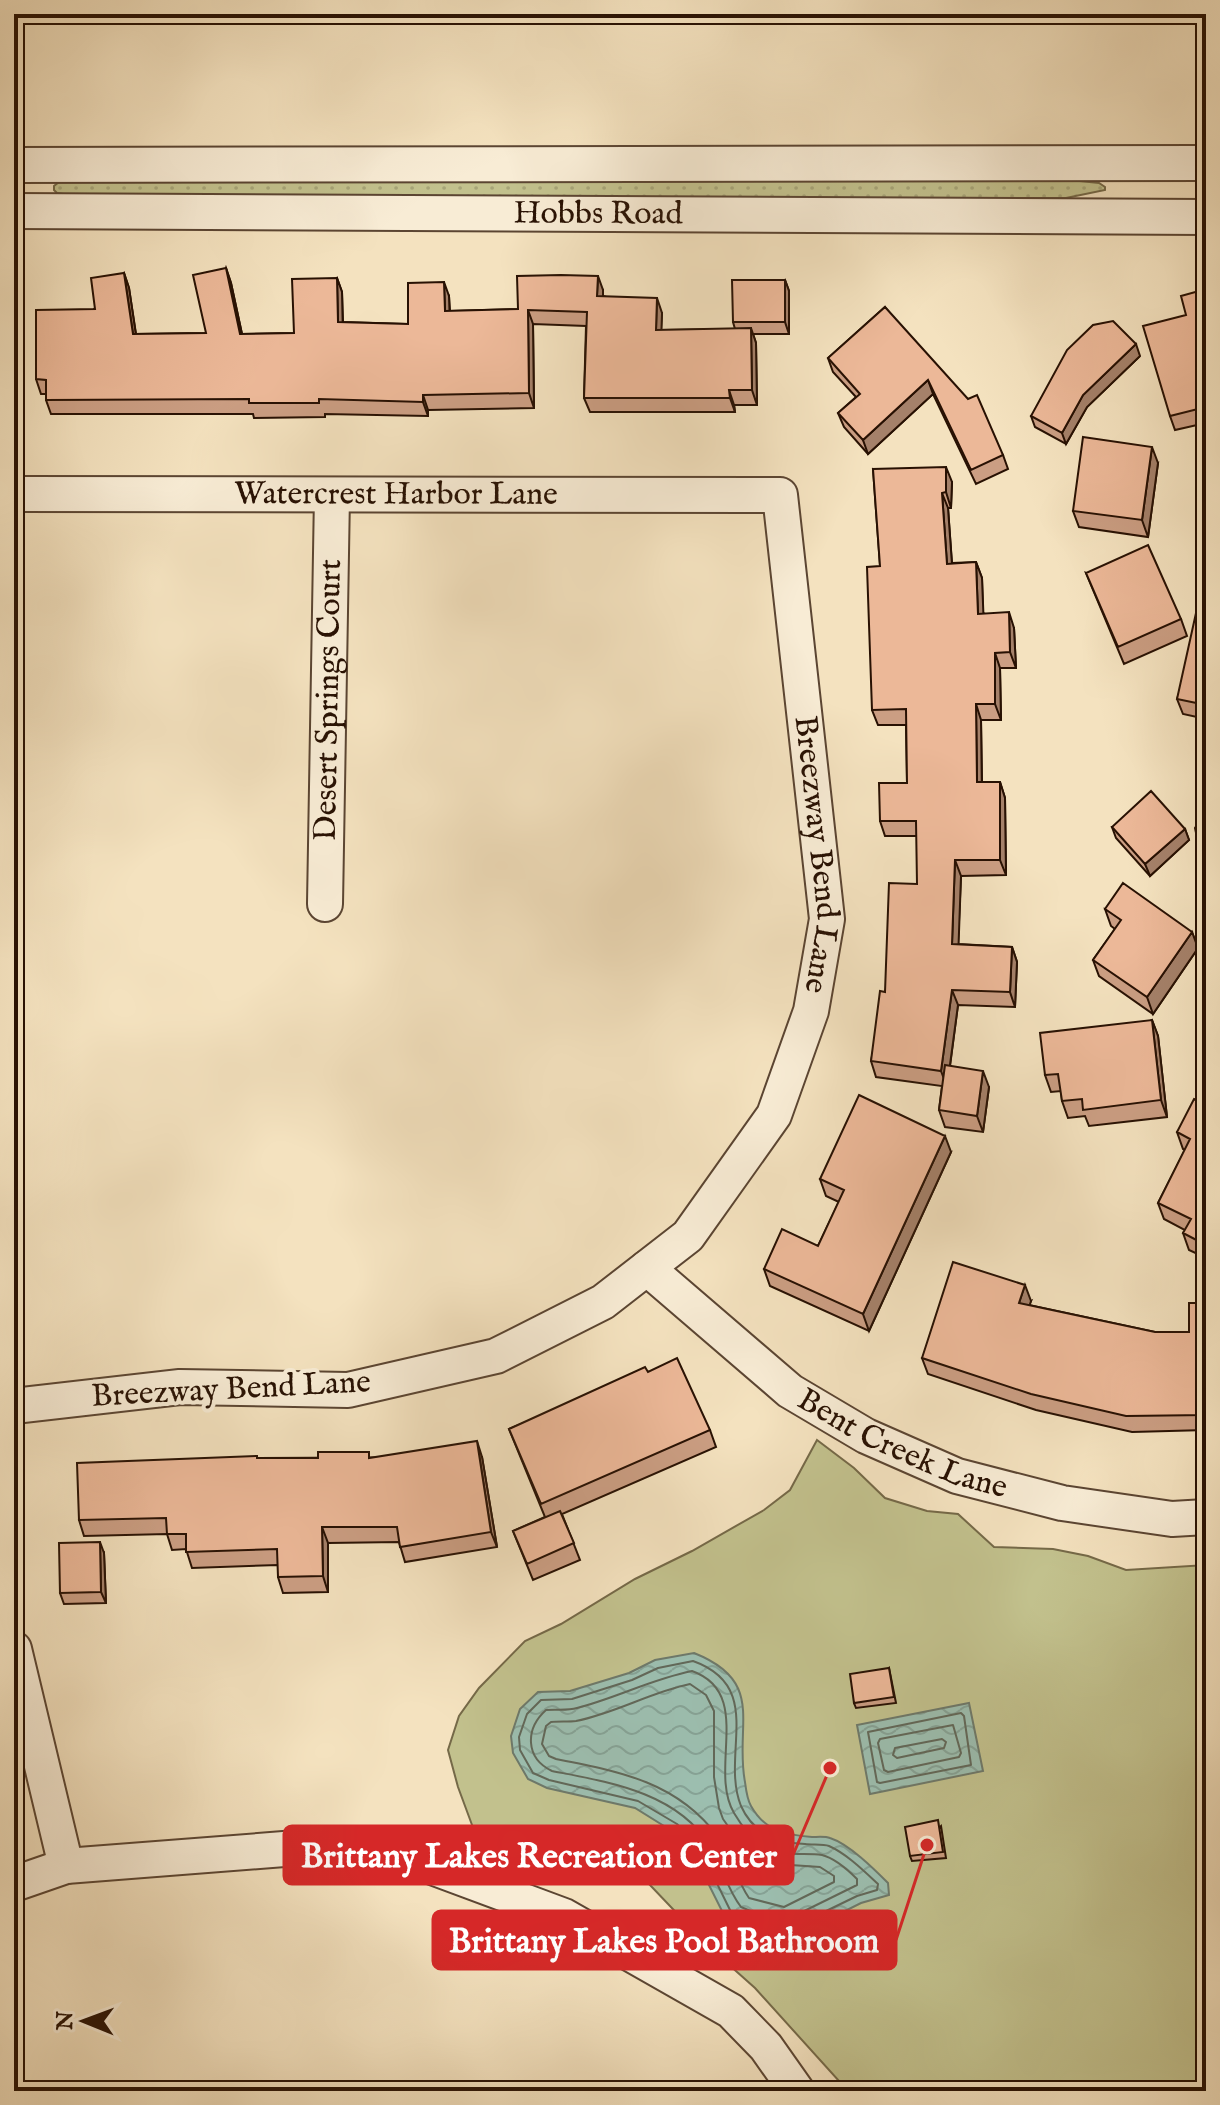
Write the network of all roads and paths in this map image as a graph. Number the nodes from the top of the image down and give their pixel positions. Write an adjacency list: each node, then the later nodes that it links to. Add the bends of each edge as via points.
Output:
1 (1193, 163): 2 (street, Hobbs Road); 4 (street, Hobbs Road)
2 (14, 165)
3 (14, 211): 4 (street, Hobbs Road)
4 (1193, 217)
5 (14, 494): 6 (street, Watercrest Harbor Lane)
6 (332, 495): 7 (street, Watercrest Harbor Lane); 8 (street, Desert Springs Court)
7 (780, 495): 9 (street, Breezway Bend Lane, via 827,919 811,1011 774,1115 688,1236)
8 (325, 904)
9 (647, 1268): 10 (street, Breezway Bend Lane, via 603,1302 496,1356 348,1390 180,1387); 11 (street, Bent Creek Lane, via 790,1391 879,1442 957,1476 1062,1503 1172,1519)
10 (14, 1406)
11 (1206, 1517)
12 (14, 1649): 13 (street)
13 (66, 1866): 14 (street); 15 (street, via 284,1849 424,1864 564,1916 731,2011 766,2047)
14 (14, 1884)
15 (797, 2091)

